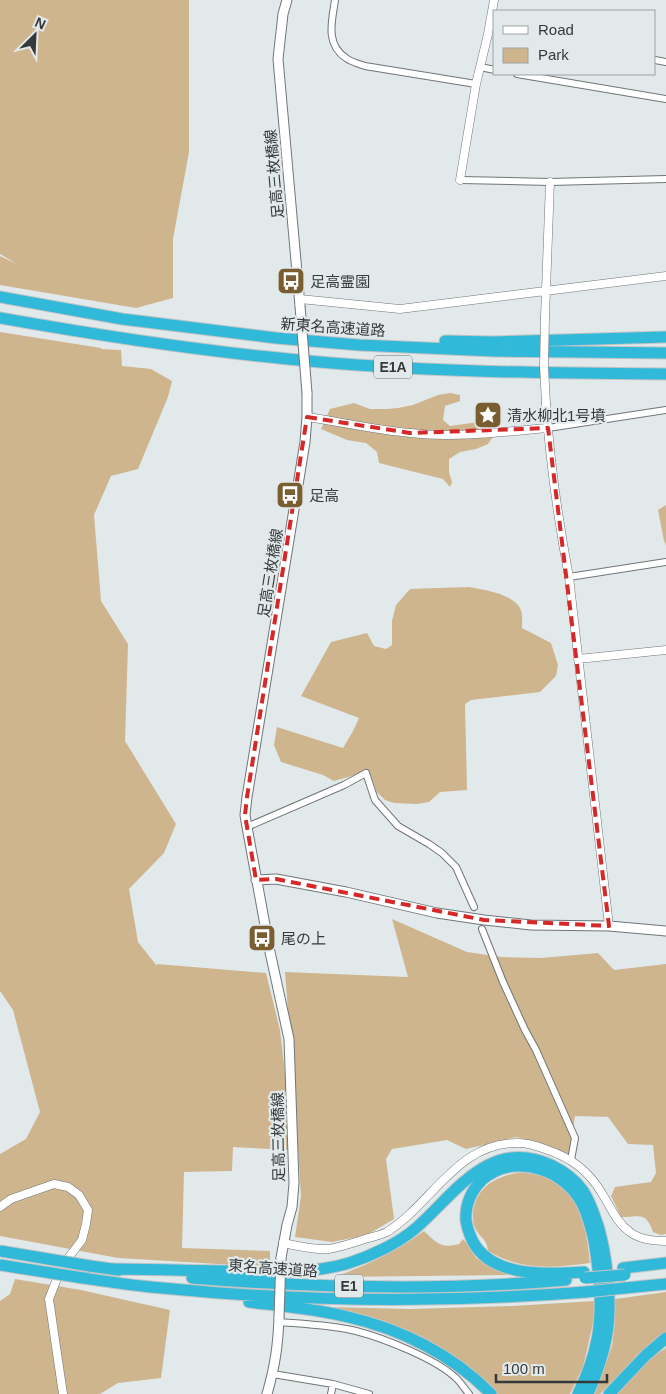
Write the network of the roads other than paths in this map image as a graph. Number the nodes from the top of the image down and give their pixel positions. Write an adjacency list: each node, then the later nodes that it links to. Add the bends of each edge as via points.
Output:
1 (287, 0): 16 (main road, 足高三枚橋線, via 278,59)
2 (335, 0): 8 (street, via 330,34 336,49 347,59 365,66)
3 (493, 12): 4 (street)
4 (491, 35): 5 (street)
5 (480, 67): 6 (street); 8 (street)
6 (493, 70)
7 (523, 75): 9 (street)
8 (476, 84): 11 (street)
9 (666, 99)
10 (666, 179): 12 (street)
11 (460, 180): 12 (street)
12 (550, 182): 14 (street)
13 (666, 276): 14 (street)
14 (545, 290): 16 (street, via 400,310); 26 (street, bridge, via 544,366)
15 (0, 297): 19 (highway, 新東名高速道路 / E1A, via 122,319)
16 (300, 303): 25 (main road, 足高三枚橋線, bridge)
17 (0, 318): 21 (highway, E1A, via 289,360)
18 (666, 337): 19 (highway, via 493,342)
19 (276, 338): 20 (highway, 新東名高速道路 / E1A, via 494,351)
20 (666, 353)
21 (556, 373): 22 (highway, E1A); 23 (highway)
22 (666, 374)
23 (666, 380)
24 (666, 410): 26 (street)
25 (307, 417): 26 (street, via 410,433 448,435); 31 (main road, 足高三枚橋線, via 294,517 247,797)
26 (548, 428): 28 (street)
27 (666, 562): 28 (street)
28 (569, 576): 30 (street)
29 (666, 650): 30 (street)
30 (578, 659): 34 (street)
31 (247, 828): 32 (main road, 足高三枚橋線); 33 (street, via 366,773 374,800 398,826 442,853 456,867)
32 (256, 880): 34 (main road, via 276,879 484,920 531,925); 40 (main road, 足高三枚橋線, via 289,1039 294,1183)
33 (474, 906)
34 (609, 926): 36 (main road)
35 (482, 928): 37 (street, via 575,1138)
36 (666, 931)
37 (571, 1160): 39 (street, via 603,1194 620,1224 638,1237); 40 (street, via 556,1152 521,1143 491,1148 462,1162 386,1233 328,1249)
38 (0, 1207): 54 (street, via 11,1199 54,1184 68,1187 79,1195 88,1210 82,1240 62,1266 49,1299)
39 (666, 1241)
40 (283, 1243): 50 (main road, 足高三枚橋線, bridge)
41 (0, 1251): 44 (highway, 東名高速道路 / E1, bridge)
42 (666, 1263): 46 (highway)
43 (0, 1265): 49 (highway, 東名高速道路 / E1, bridge)
44 (113, 1269): 47 (highway, 東名高速道路 / E1, via 316,1286 474,1286 530,1283); 61 (highway, via 319,1270 382,1250 415,1229 476,1171 496,1161 517,1157 541,1160 563,1171 581,1186 592,1205 602,1241 609,1296 608,1333)
45 (666, 1270): 46 (highway, 東名高速道路 / E1)
46 (624, 1272): 47 (highway, 東名高速道路 / E1, bridge)
47 (584, 1275): 60 (highway, via 523,1272 502,1266 485,1256 473,1243 467,1226 466,1209 472,1192 491,1174 508,1167 528,1166 552,1173 562,1180 582,1204 594,1242 601,1299 597,1342)
48 (666, 1284): 49 (highway, 東名高速道路 / E1, bridge, via 470,1299 397,1300)
49 (161, 1288): 59 (highway, via 312,1310 367,1322 444,1356)
50 (279, 1319): 52 (main road, 足高三枚橋線); 58 (street, via 348,1330 410,1351 456,1378)
51 (666, 1338): 62 (highway)
52 (273, 1374): 53 (street); 55 (main road, 足高三枚橋線)
53 (333, 1384): 56 (street); 57 (street)
54 (63, 1394)
55 (267, 1394)
56 (331, 1394)
57 (369, 1394)
58 (469, 1394)
59 (491, 1394)
60 (578, 1394)
61 (588, 1394)
62 (609, 1394)

